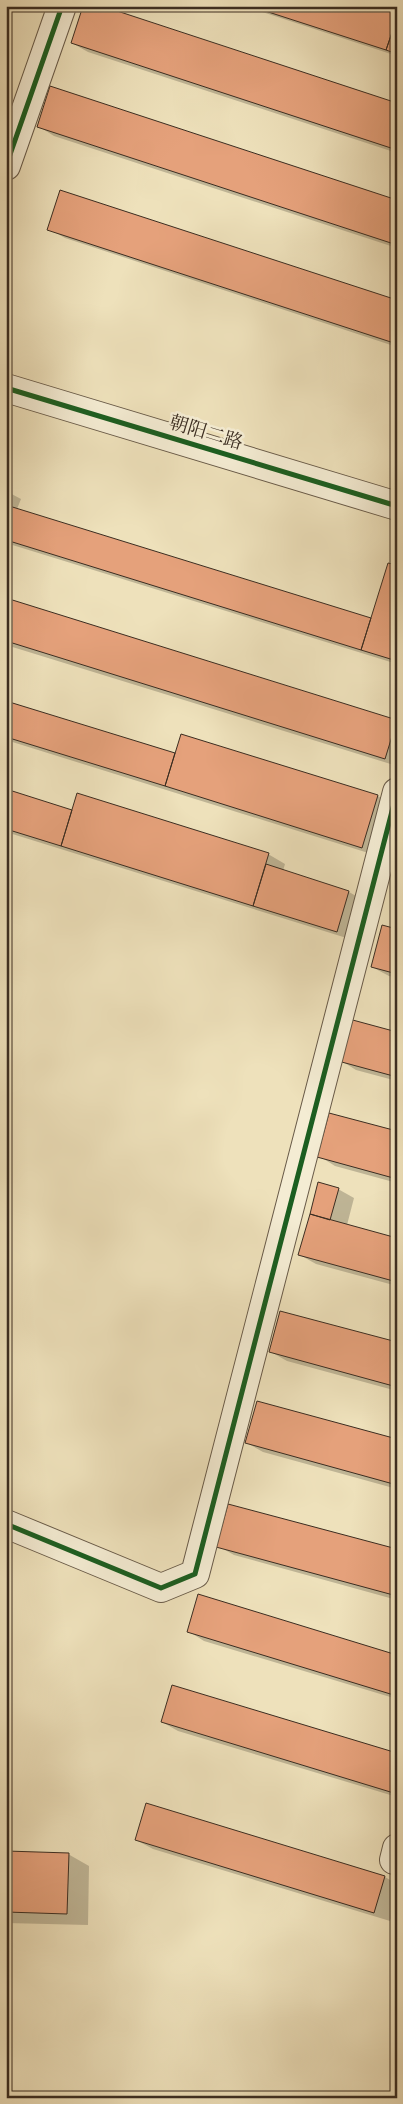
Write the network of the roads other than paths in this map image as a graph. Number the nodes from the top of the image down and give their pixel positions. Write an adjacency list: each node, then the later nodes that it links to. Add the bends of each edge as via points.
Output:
1 (62, 6): 2 (street)
2 (6, 166)
3 (6, 388): 4 (street, 朝阳二路)
4 (397, 506)
5 (397, 792): 6 (street, via 195,1574 161,1588)
6 (6, 1524)

